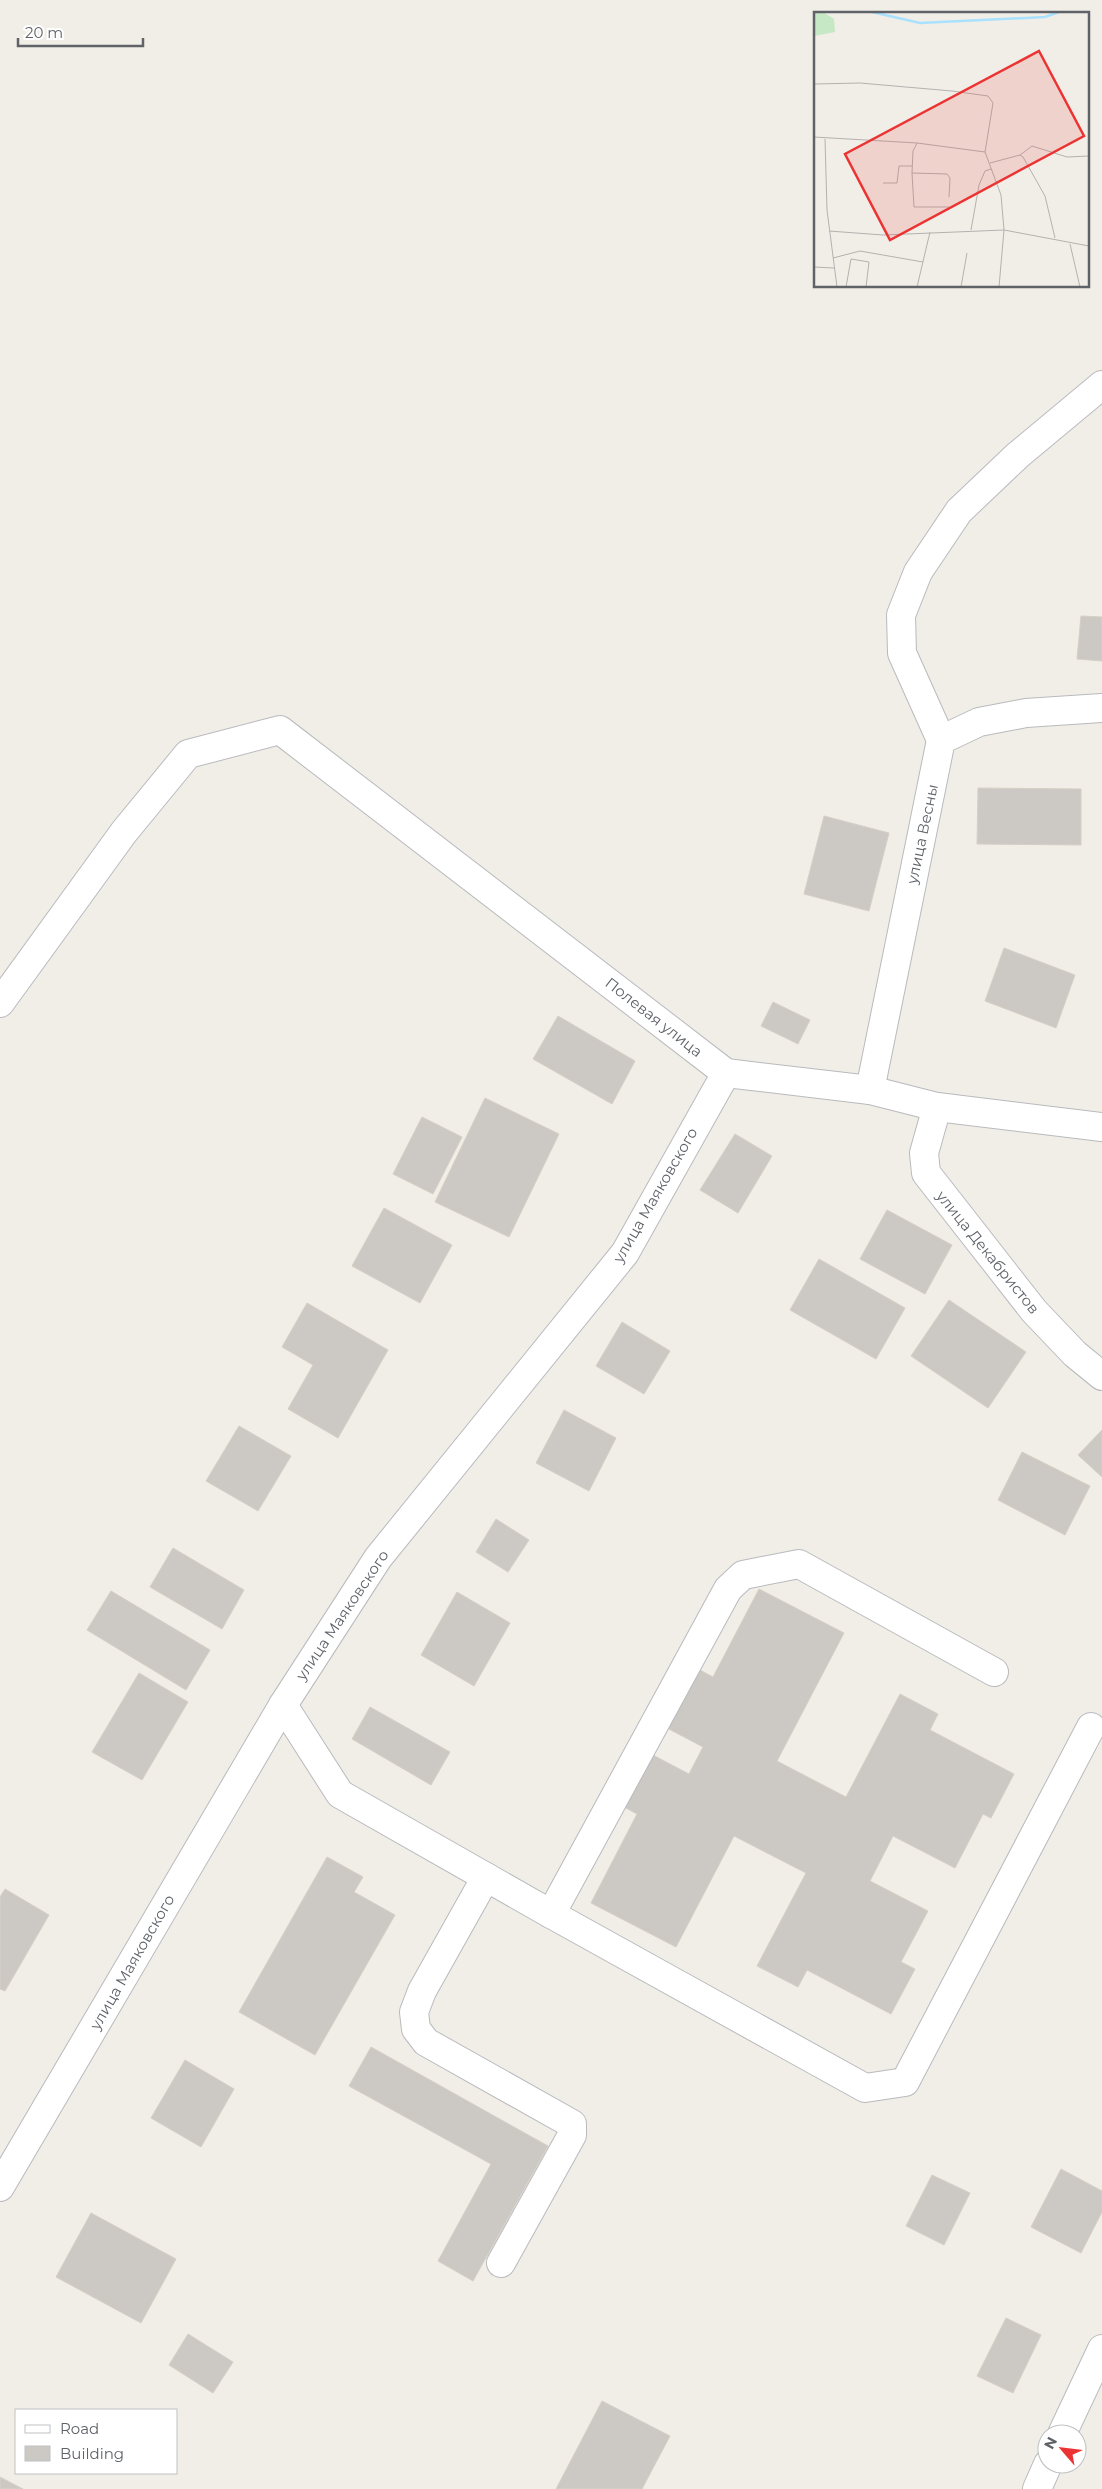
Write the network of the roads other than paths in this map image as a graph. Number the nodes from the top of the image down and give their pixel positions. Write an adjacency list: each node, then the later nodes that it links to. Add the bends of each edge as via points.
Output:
1 (1102, 385): 3 (street, via 1018,455 959,511 918,572 901,615 902,653)
2 (1102, 708): 3 (street, via 1026,713 989,720)
3 (941, 740): 6 (street, улица Весны)
4 (0, 1003): 5 (street, Полевая улица, via 124,832 188,754 280,730)
5 (726, 1073): 6 (street); 11 (street, улица Маяковского, via 625,1253 378,1558)
6 (870, 1090): 7 (street)
7 (937, 1107): 8 (street); 9 (street, улица Декабристов, via 924,1153 926,1173 1034,1311 1075,1354)
8 (1102, 1127)
9 (1102, 1376)
10 (994, 1672): 14 (street, via 798,1564 743,1575 728,1589)
11 (283, 1705): 13 (street, via 340,1794); 15 (street, улица Маяковского)
12 (1091, 1727): 14 (street, via 905,2082 865,2088)
13 (486, 1877): 14 (street); 16 (street, via 422,1991 414,2012 416,2029 426,2042 572,2124 572,2135)
14 (551, 1914)
15 (0, 2187)
16 (501, 2263)
17 (1102, 2349): 18 (street)
18 (1067, 2424)
19 (1044, 2474): 20 (street)
20 (1037, 2489)

